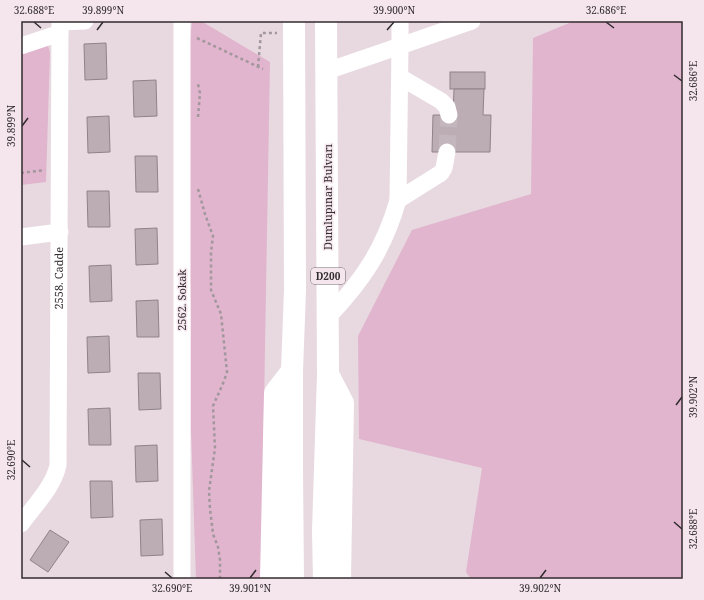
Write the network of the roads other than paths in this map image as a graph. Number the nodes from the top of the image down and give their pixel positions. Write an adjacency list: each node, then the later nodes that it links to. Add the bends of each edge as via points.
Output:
1 (85, 21): 7 (street)
2 (182, 21): 21 (street, 2562. Sokak)
3 (294, 21): 18 (highway, D200, via 295,290)
4 (326, 21): 10 (highway, Dumlupınar Bulvarı / D200)
5 (400, 21): 9 (street)
6 (472, 21): 9 (street)
7 (60, 25): 8 (street); 15 (street, 2558. Cadde)
8 (21, 46)
9 (400, 46): 10 (street); 11 (street)
10 (327, 71): 17 (highway, Dumlupınar Bulvarı / D200)
11 (400, 77): 12 (street, via 441,101 447,107); 14 (street)
12 (449, 115)
13 (447, 152): 14 (street, via 441,173)
14 (398, 200): 17 (street, via 392,221 372,264)
15 (60, 232): 16 (street); 20 (street, 2558. Cadde, via 58,464 52,483)
16 (21, 237)
17 (328, 317): 19 (highway, Dumlupınar Bulvarı / D200)
18 (292, 371): 22 (highway, via 275,393); 23 (highway, D200)
19 (328, 374): 24 (highway, Dumlupınar Bulvarı / D200); 25 (highway, Dumlupınar Bulvarı, via 343,403)
20 (21, 524)
21 (182, 579)
22 (271, 579)
23 (293, 579)
24 (324, 579)
25 (340, 579)

